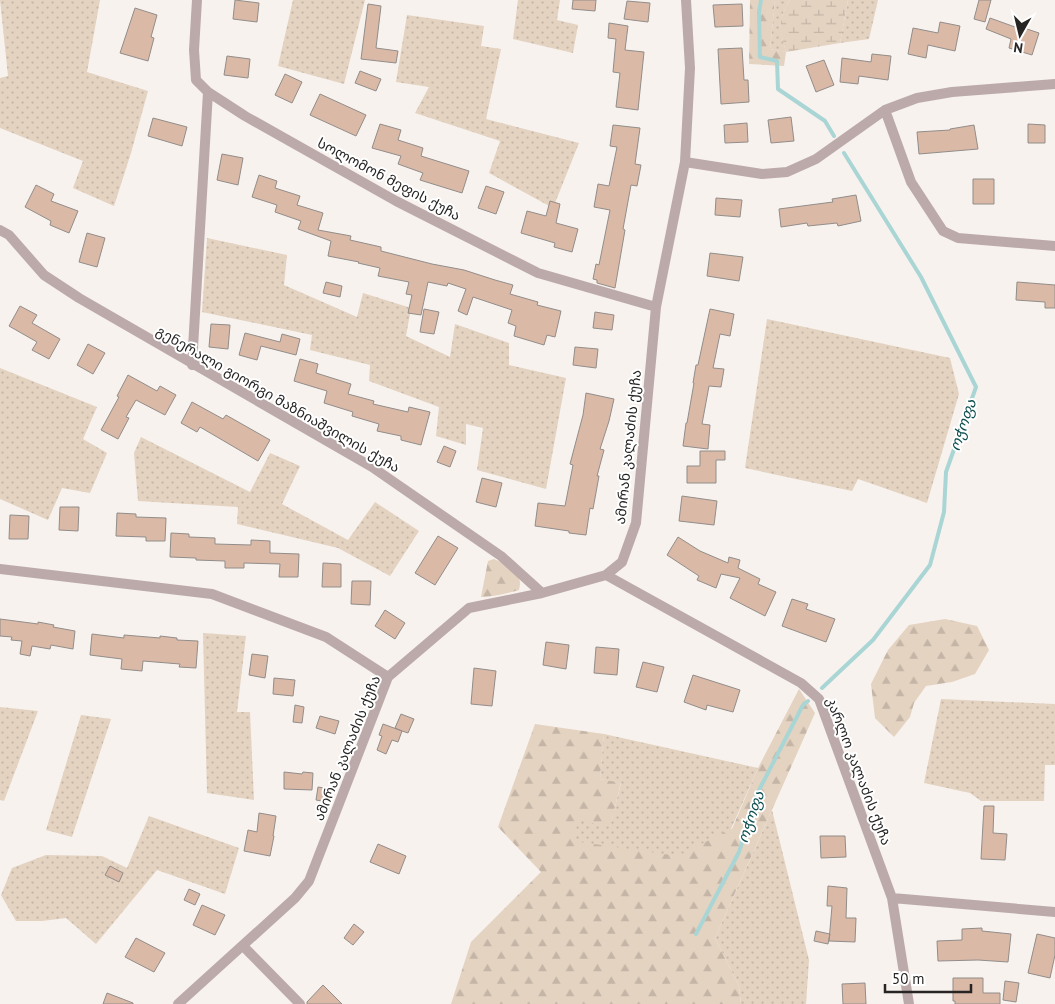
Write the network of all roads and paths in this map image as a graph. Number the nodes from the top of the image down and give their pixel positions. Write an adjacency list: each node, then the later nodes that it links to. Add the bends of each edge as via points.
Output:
1 (197, 0): 4 (street, სოლომონ მეფის ქუჩა, via 196,80)
2 (686, 0): 6 (street, ამირან კალაძის ქუჩა, via 690,68)
3 (1055, 84): 5 (street, via 952,92 917,98)
4 (208, 92): 9 (street, სოლომონ მეფის ქუჩა, via 396,201 538,272); 10 (street)
5 (885, 110): 6 (street, via 816,159 787,172 762,174); 8 (street, via 910,182 943,231 958,238)
6 (685, 162): 9 (street, ამირან კალაძის ქუჩა)
7 (0, 230): 10 (street, გენერალი გიორგი მაზნიაშვილის ქუჩა, via 9,235 44,275)
8 (1055, 246)
9 (656, 307): 12 (street, ამირან კალაძის ქუჩა, via 636,523 622,562)
10 (192, 365): 13 (street, გენერალი გიორგი მაზნიაშვილის ქუჩა, via 372,467 501,556)
11 (0, 569): 14 (street, via 212,594 326,637)
12 (606, 575): 13 (street, ამირან კალაძის ქუჩა); 15 (street, კარლო კალაძის ქუჩა, via 801,682 819,699)
13 (542, 593): 14 (street, ამირან კალაძის ქუჩა, via 469,608)
14 (388, 677): 17 (street, ამირან კალაძის ქუჩა, via 309,882)
15 (892, 898): 16 (street); 20 (street, კარლო კალაძის ქუჩა)
16 (1055, 912)
17 (244, 946): 18 (street, ამირან კალაძის ქუჩა); 19 (street)
18 (178, 1004)
19 (300, 1004)
20 (909, 1004)

